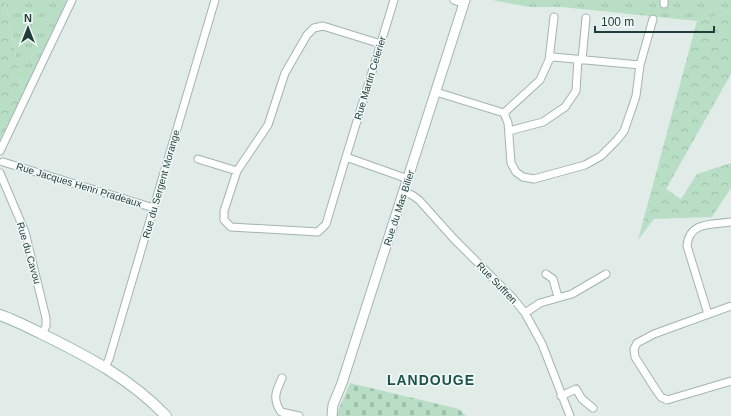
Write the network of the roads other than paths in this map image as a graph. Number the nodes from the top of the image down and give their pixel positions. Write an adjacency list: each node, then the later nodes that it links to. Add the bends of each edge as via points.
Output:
1 (72, 0): 16 (street)
2 (215, 0): 24 (street, Rue du Sergent Morange)
3 (394, 0): 9 (street, Rue Martin Celerier)
4 (454, 0): 5 (street)
5 (464, 2): 13 (street, Rue du Mas Bilier)
6 (554, 17): 10 (street)
7 (586, 18): 11 (street)
8 (653, 19): 12 (street)
9 (381, 44): 17 (street, Rue Martin Celerier); 20 (street, Rue Martin Celerier, via 323,26 314,28 307,35 285,73 268,125)
10 (549, 60): 11 (street, via 553,57); 14 (street, via 540,80)
11 (580, 60): 12 (street); 15 (street, via 576,91 565,107 543,122)
12 (640, 65): 15 (street, via 636,96 624,131 601,156 585,165 534,179 523,177 510,163)
13 (436, 92): 14 (street); 22 (street, Rue du Mas Bilier)
14 (504, 113): 15 (street)
15 (509, 131)
16 (0, 151)
17 (346, 157): 20 (street, Rue Martin Celerier, via 326,224 318,232 231,228 224,220 224,211); 22 (street)
18 (198, 159): 20 (street)
19 (2, 160): 21 (street, via 4,167); 24 (street, Rue Jacques Henri Pradeaux)
20 (237, 171)
21 (0, 172): 33 (street, Rue du Cavou, via 25,232 46,318)
22 (408, 179): 23 (street, Rue du Mas Bilier)
23 (404, 192): 30 (street, Rue Suffren, via 419,200 512,297); 41 (street, Rue du Mas Bilier, via 333,405)
24 (154, 208): 34 (street, Rue du Sergent Morange)
25 (731, 222): 31 (street, via 699,226 688,238 687,246)
26 (546, 274): 28 (street, via 553,279)
27 (606, 274): 28 (street, via 572,294)
28 (558, 297): 30 (street, via 540,303)
29 (731, 306): 31 (street)
30 (525, 314): 37 (street, Rue Suffren, via 542,344)
31 (708, 314): 36 (street, via 636,343 635,357 656,390 667,400)
32 (0, 315): 33 (main road)
33 (42, 334): 34 (main road)
34 (105, 367): 39 (main road, via 144,395)
35 (282, 378): 40 (street, via 276,391 276,405 281,412)
36 (731, 381)
37 (561, 396): 38 (street, via 576,389 582,399); 42 (street, Rue Suffren)
38 (593, 408)
39 (166, 416)
40 (299, 416)
41 (332, 416)
42 (570, 416)

